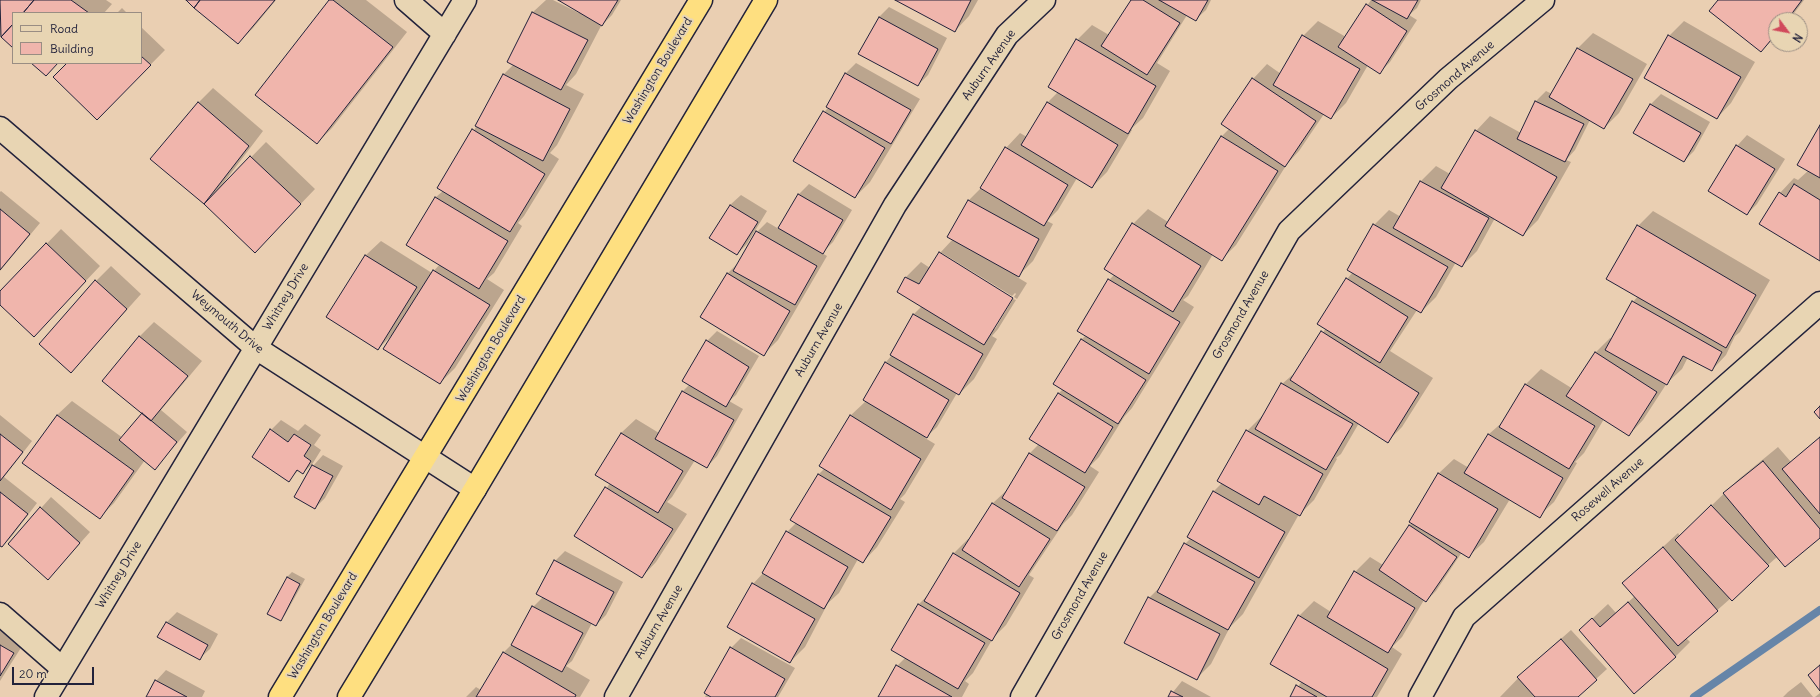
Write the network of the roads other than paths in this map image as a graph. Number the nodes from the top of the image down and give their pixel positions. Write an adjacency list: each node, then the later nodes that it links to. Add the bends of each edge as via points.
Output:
1 (406, 0): 7 (street)
2 (465, 0): 7 (street, Whitney Drive)
3 (702, 0): 11 (highway, Washington Boulevard)
4 (766, 0): 12 (highway)
5 (1044, 0): 18 (street, Auburn Avenue, via 1007,35 895,205)
6 (1543, 0): 19 (street, Grosmond Avenue, via 1448,79 1289,231)
7 (445, 34): 10 (street, Whitney Drive)
8 (0, 128): 10 (street, Weymouth Drive)
9 (1820, 303): 20 (street, Rosewell Avenue, via 1464,617)
10 (256, 348): 11 (street, Weymouth Drive); 14 (street, Whitney Drive)
11 (425, 457): 12 (street, Weymouth Drive); 16 (highway, Washington Boulevard)
12 (476, 489): 17 (highway)
13 (0, 614): 14 (street)
14 (63, 669): 15 (street, Whitney Drive)
15 (46, 697)
16 (280, 697)
17 (349, 697)
18 (616, 697)
19 (1022, 697)
20 (1420, 697)

